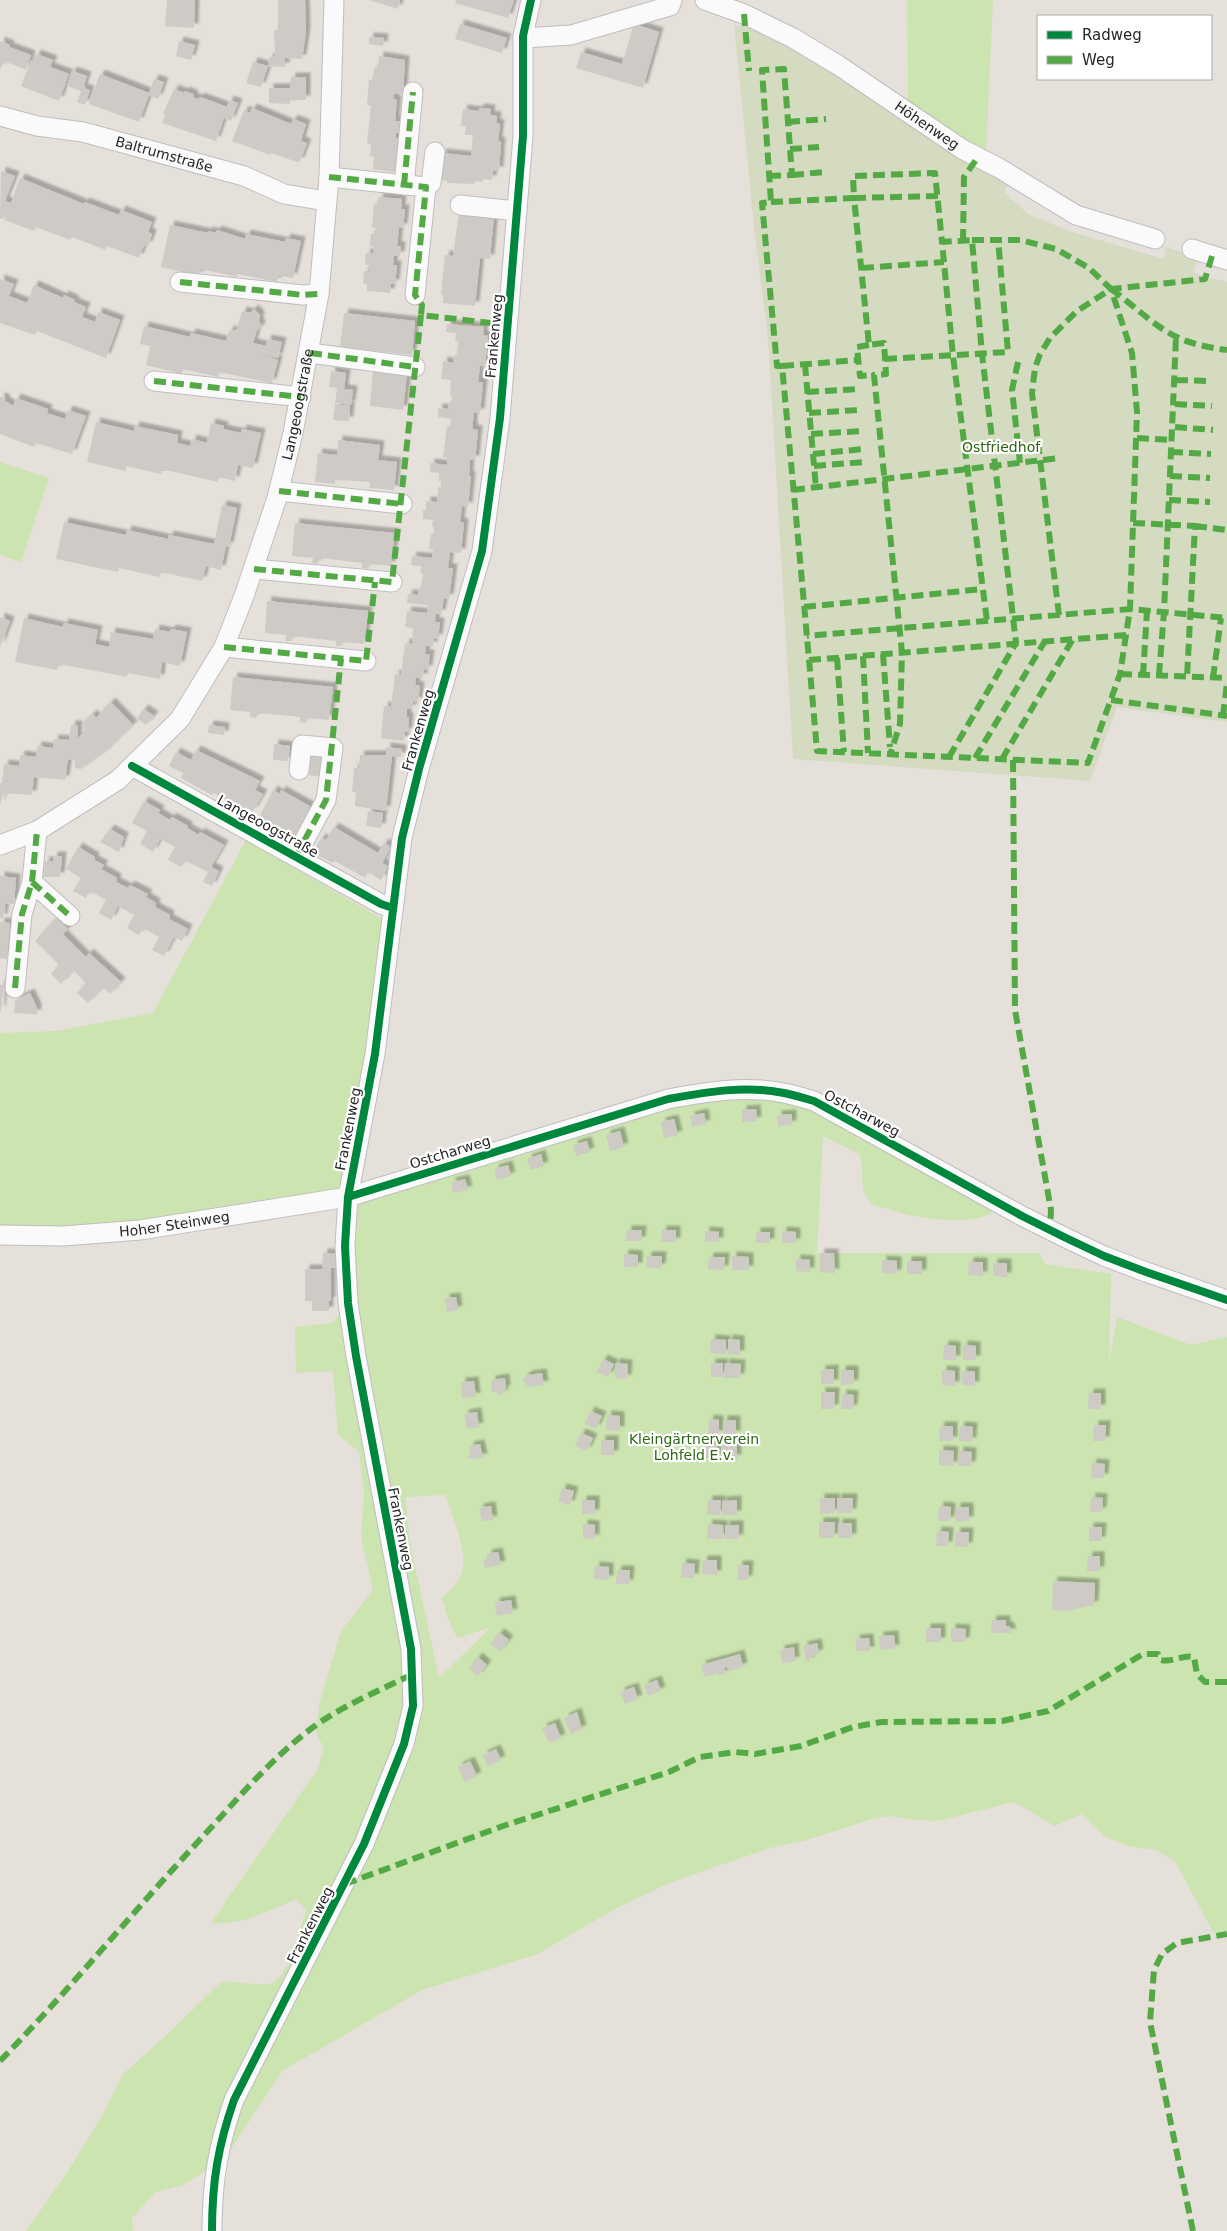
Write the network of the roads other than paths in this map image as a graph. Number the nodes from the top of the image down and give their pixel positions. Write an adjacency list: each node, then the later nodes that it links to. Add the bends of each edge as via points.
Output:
1 (334, 0): 9 (street, Langeoogstraße)
2 (532, 0): 5 (street, Frankenweg)
3 (672, 0): 5 (street, via 670,6 571,36)
4 (705, 0): 15 (street, Höhenweg, via 744,14 793,38 962,150 999,168 1076,215)
5 (523, 38): 14 (street, Frankenweg, via 523,136)
6 (413, 92): 10 (street)
7 (0, 116): 12 (street, Baltrumstraße, via 37,126 83,132 244,176 284,194)
8 (434, 152): 11 (street, via 431,183)
9 (329, 177): 10 (street); 12 (street, Langeoogstraße)
10 (404, 185): 11 (street)
11 (426, 187): 20 (street)
12 (326, 201): 19 (street, Langeoogstraße)
13 (460, 204): 14 (street)
14 (517, 211): 37 (street, Frankenweg, via 500,418 482,551 419,769 402,838)
15 (1155, 239)
16 (1192, 250): 17 (street)
17 (1227, 260)
18 (180, 282): 19 (street)
19 (320, 294): 21 (street, Langeoogstraße)
20 (415, 296)
21 (310, 353): 22 (street); 24 (street, Langeoogstraße)
22 (415, 367)
23 (154, 381): 24 (street)
24 (301, 397): 25 (street, Langeoogstraße)
25 (279, 491): 26 (street); 27 (street, Langeoogstraße)
26 (402, 504)
27 (254, 569): 28 (street); 29 (street, Langeoogstraße)
28 (392, 582)
29 (224, 647): 30 (street); 31 (street, Langeoogstraße, via 180,719)
30 (366, 661)
31 (132, 766): 33 (street, Langeoogstraße, via 118,780); 35 (street, Langeoogstraße)
32 (299, 770): 35 (street, via 302,746 333,748 326,800)
33 (37, 831): 34 (street, Langeoogstraße); 36 (street)
34 (0, 845)
35 (296, 856): 37 (street, Langeoogstraße)
36 (32, 882): 38 (street); 39 (street, via 22,914)
37 (393, 908): 40 (street, Frankenweg, via 375,1054)
38 (70, 916)
39 (15, 988)
40 (348, 1197): 41 (street, Hoher Steinweg, via 140,1230 63,1236); 42 (street, Ostcharweg, via 668,1099 708,1091 784,1092 814,1101 1022,1216 1104,1256); 43 (street, Frankenweg, via 344,1246 348,1303 411,1649 412,1706 404,1744 364,1844 234,2100 221,2136 212,2202)
41 (0, 1235)
42 (1227, 1300)
43 (212, 2231)

